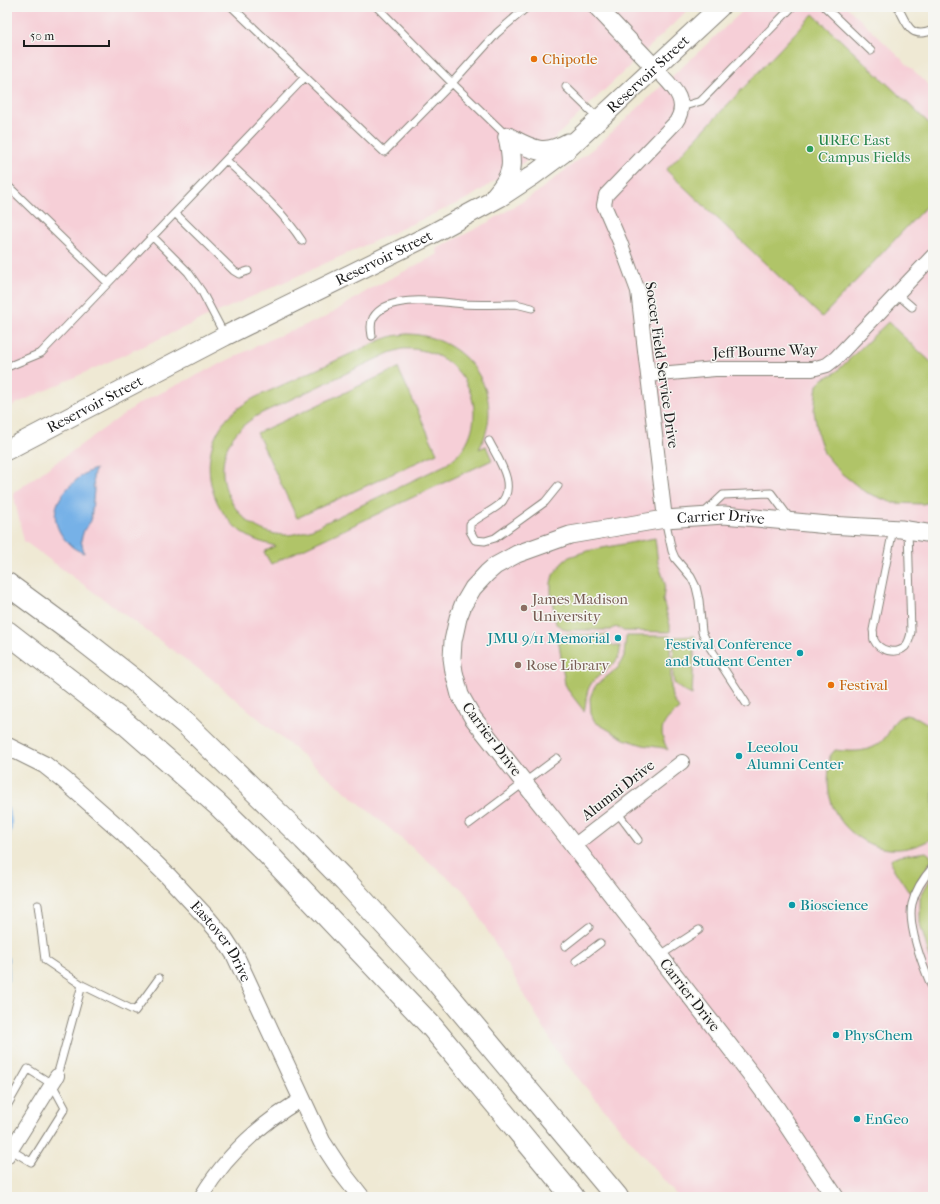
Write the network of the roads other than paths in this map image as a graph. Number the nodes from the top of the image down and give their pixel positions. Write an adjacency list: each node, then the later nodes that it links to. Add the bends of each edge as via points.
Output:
1 (232, 7): 12 (lane)
2 (377, 7): 13 (lane)
3 (527, 7): 13 (lane, via 497,33)
4 (597, 7): 11 (street)
5 (792, 7): 15 (lane, via 700,101)
6 (825, 7): 10 (lane)
7 (898, 7): 9 (lane, via 910,29 918,34)
8 (716, 9): 11 (main road, Reservoir Street)
9 (933, 30)
10 (871, 51)
11 (655, 68): 15 (street, via 676,92); 16 (main road, Reservoir Street)
12 (305, 77): 13 (lane, via 384,152); 19 (lane)
13 (452, 83): 18 (lane)
14 (566, 87): 16 (lane)
15 (681, 107): 34 (street, Soccer Field Service Drive, via 681,114 676,122 606,194 604,206 638,291)
16 (600, 120): 17 (main road, Reservoir Street)
17 (584, 134): 18 (main road, via 548,151 529,148); 21 (main road, Reservoir Street, via 532,176)
18 (508, 137): 21 (main road, via 512,156 511,173)
19 (226, 160): 22 (lane); 24 (lane, via 284,216)
20 (7, 185): 27 (lane)
21 (485, 206): 31 (main road, Reservoir Street)
22 (176, 213): 23 (lane); 26 (lane, via 234,271 239,274)
23 (153, 237): 27 (lane); 31 (lane, via 188,272 202,292)
24 (302, 240)
25 (933, 256): 28 (street, Jeff Bourne Way)
26 (248, 271)
27 (108, 283): 33 (lane, via 41,353)
28 (897, 294): 29 (lane); 34 (street, Jeff Bourne Way, via 836,358 822,367 812,370 715,370)
29 (912, 307)
30 (532, 308): 32 (lane, via 516,304 404,301 386,307 373,318 370,327)
31 (225, 336): 36 (main road, Reservoir Street)
32 (372, 336)
33 (7, 367)
34 (648, 375): 39 (street, Soccer Field Service Drive)
35 (489, 441): 37 (lane, via 504,469 506,496 499,505 470,524 475,540 495,538 545,502)
36 (7, 450)
37 (558, 486)
38 (702, 516): 39 (street, Carrier Drive); 40 (street, Carrier Drive, via 724,515); 40 (lane, via 723,495 772,493)
39 (665, 519): 45 (lane, via 675,558 696,586 702,632); 49 (street, Carrier Drive, via 570,535 523,551 490,570 466,599 458,618 453,641 452,658 457,685 473,718)
40 (792, 521): 41 (street, Carrier Drive)
41 (901, 529): 41 (lane, via 874,630 874,640 887,651 904,648 910,640); 42 (street, Carrier Drive)
42 (933, 534)
43 (7, 584): 72 (highway, via 134,680 206,743 304,839 433,977)
44 (7, 632): 71 (highway, via 126,724 265,850 432,1027)
45 (746, 703)
46 (7, 746): 66 (street, Eastover Drive, via 45,765 64,780 132,841 208,918 235,955)
47 (557, 758): 49 (lane)
48 (682, 762): 50 (street, Alumni Drive)
49 (524, 782): 51 (lane); 53 (street, Carrier Drive)
50 (617, 812): 52 (lane); 53 (street, Alumni Drive)
51 (469, 824)
52 (638, 840)
53 (574, 846): 60 (street, Carrier Drive)
54 (933, 867): 64 (lane, via 922,882 912,905 912,922 917,946)
55 (38, 905): 63 (lane, via 45,960)
56 (588, 927): 59 (lane)
57 (700, 930): 60 (lane)
58 (600, 943): 61 (lane)
59 (565, 946)
60 (659, 956): 73 (street, Carrier Drive, via 765,1093)
61 (576, 961)
62 (159, 978): 63 (lane, via 135,1011)
63 (82, 985): 65 (lane)
64 (933, 990)
65 (54, 1080): 67 (lane, via 28,1069); 68 (street); 68 (lane, via 64,1108 31,1162)
66 (302, 1099): 69 (street, via 277,1115 251,1137 223,1166); 70 (street, Eastover Drive, via 322,1142)
67 (7, 1106)
68 (10, 1147)
69 (201, 1197)
70 (361, 1197)
71 (573, 1197)
72 (617, 1197)
73 (834, 1197)

